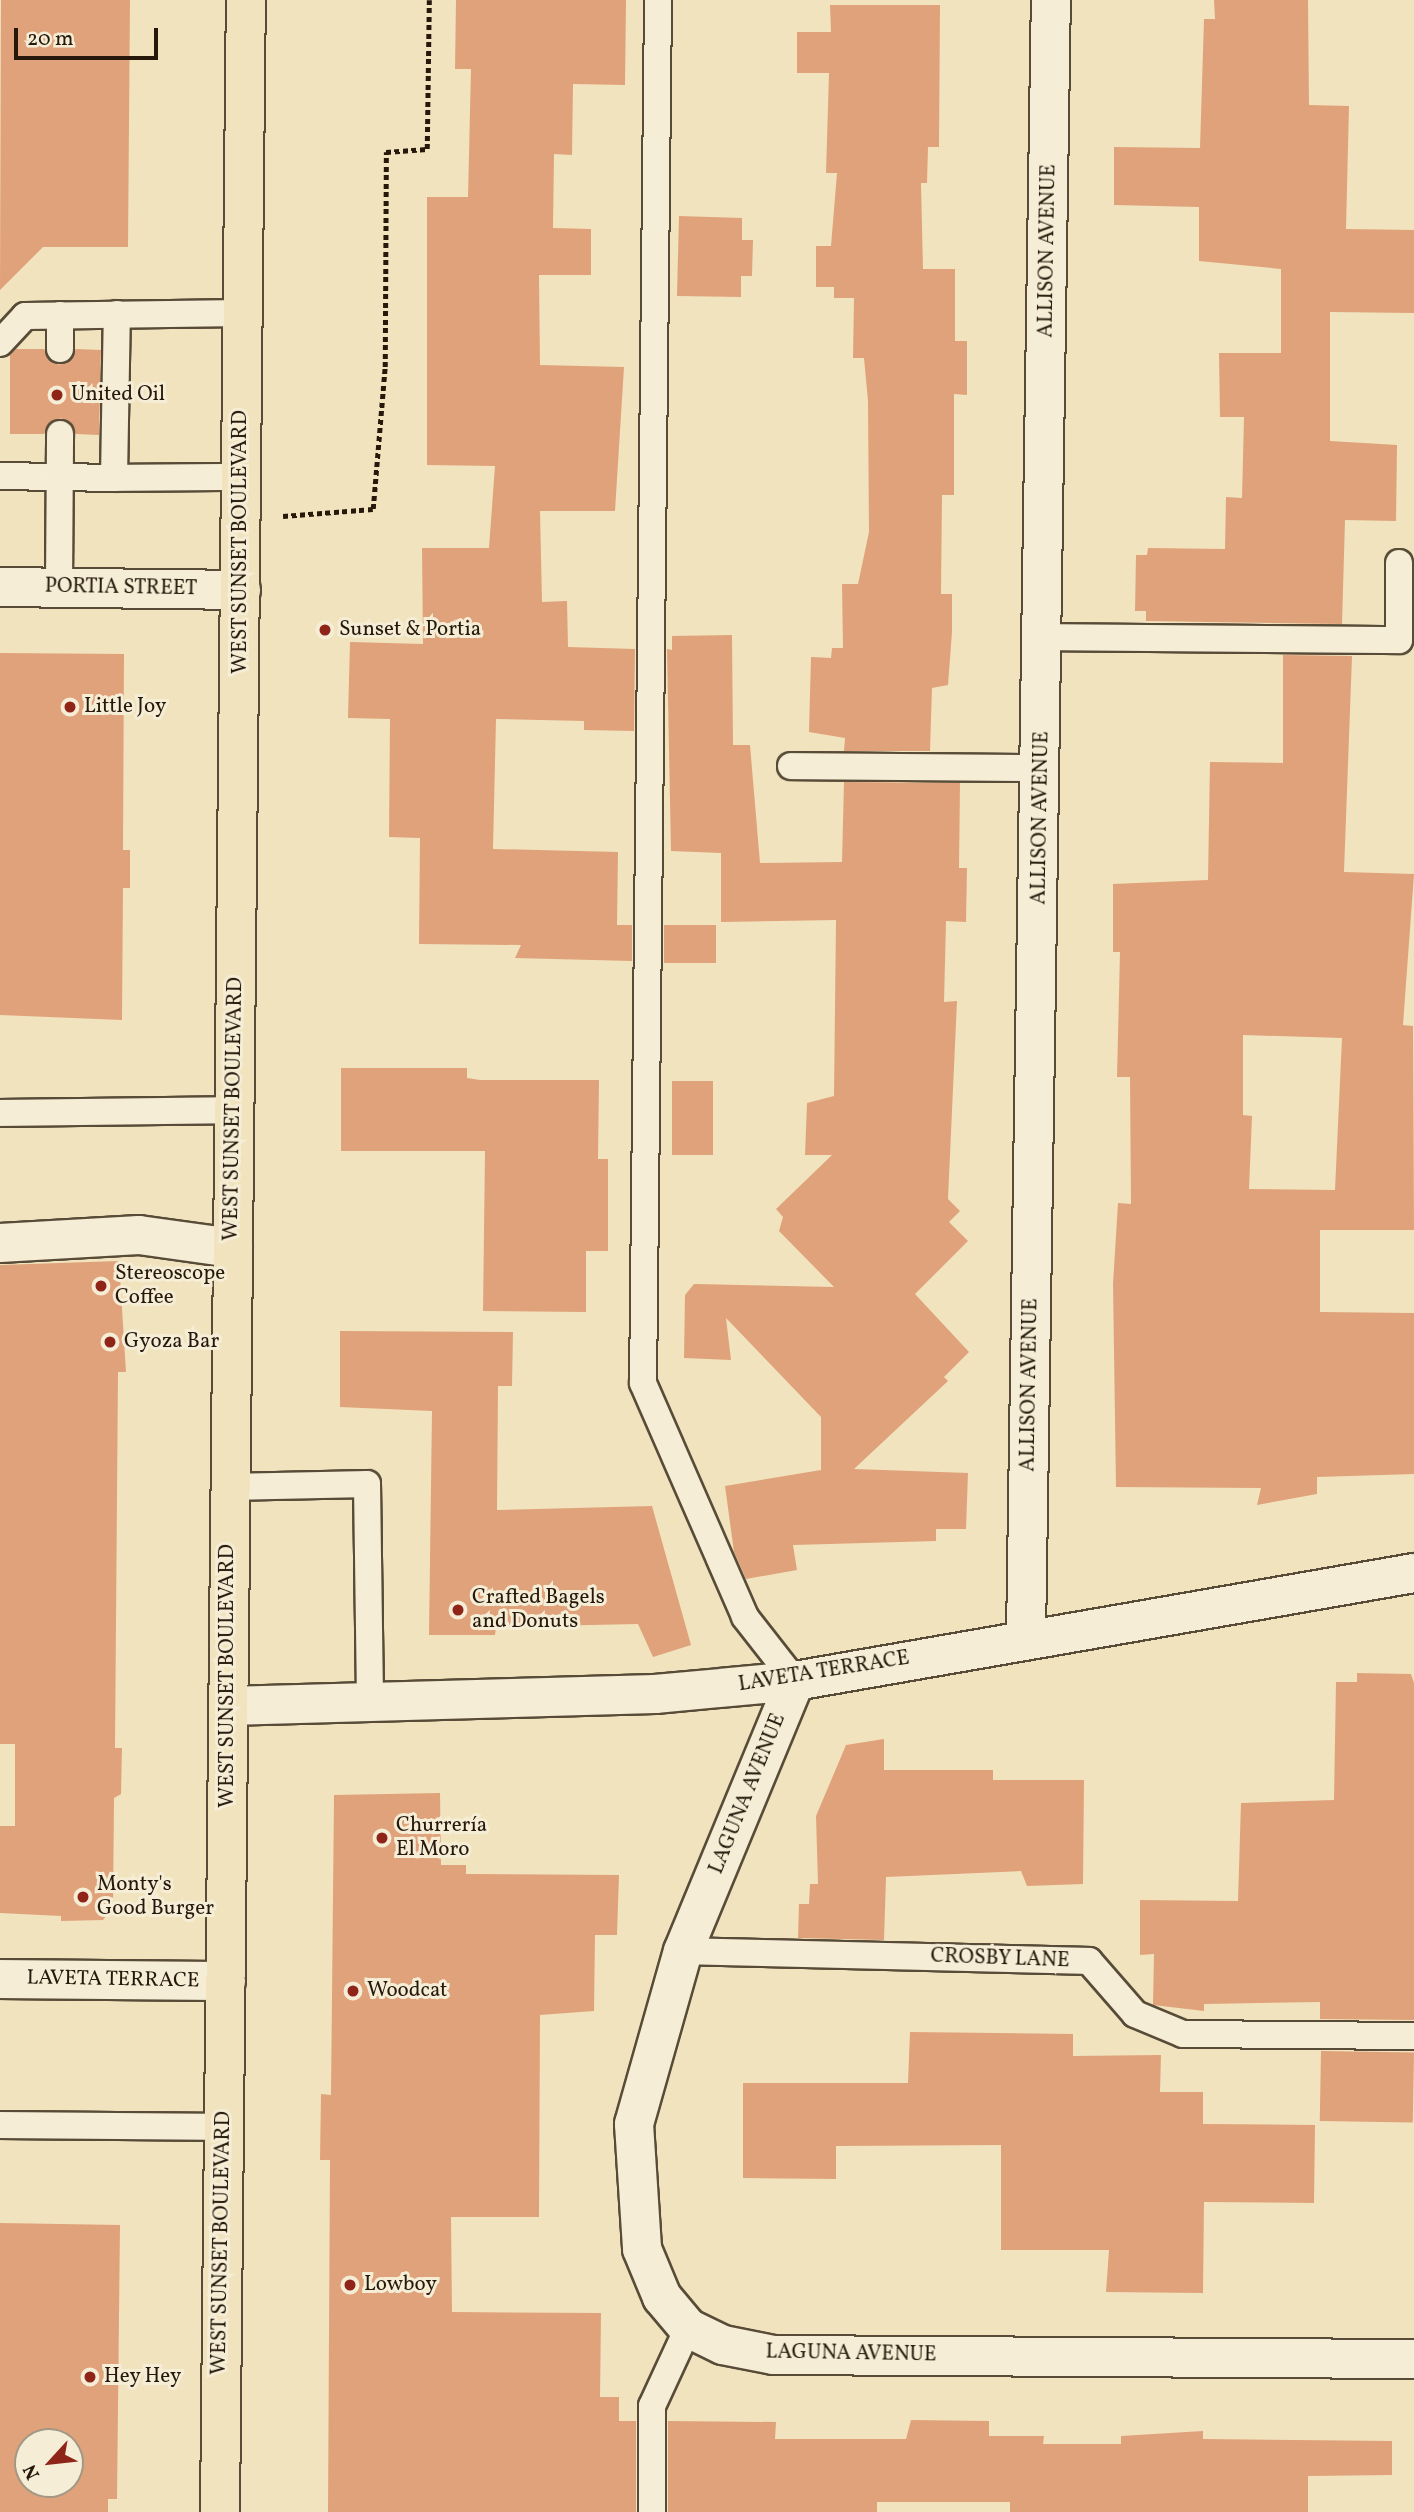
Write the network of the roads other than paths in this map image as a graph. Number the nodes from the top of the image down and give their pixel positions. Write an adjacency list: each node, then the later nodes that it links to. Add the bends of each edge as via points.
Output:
1 (246, 0): 4 (main road, WEST SUNSET BOULEVARD)
2 (658, 0): 28 (lane, via 643,1383 679,1478 744,1617)
3 (1051, 0): 18 (street, ALLISON AVENUE)
4 (242, 313): 5 (lane); 11 (main road, WEST SUNSET BOULEVARD)
5 (117, 314): 6 (lane); 13 (lane)
6 (60, 315): 7 (lane, via 25,316); 8 (lane)
7 (0, 343)
8 (60, 349)
9 (60, 434): 12 (lane)
10 (0, 476): 12 (lane)
11 (240, 477): 13 (lane); 17 (main road, WEST SUNSET BOULEVARD)
12 (60, 478): 13 (lane); 15 (lane)
13 (114, 478)
14 (1399, 563): 18 (lane, via 1399,639)
15 (60, 586): 16 (street, PORTIA STREET); 17 (street, PORTIA STREET)
16 (0, 587)
17 (242, 590): 21 (main road, WEST SUNSET BOULEVARD)
18 (1044, 637): 20 (street, ALLISON AVENUE)
19 (791, 766): 20 (lane)
20 (1041, 768): 27 (street, ALLISON AVENUE)
21 (234, 1110): 22 (lane); 24 (main road, WEST SUNSET BOULEVARD)
22 (0, 1113)
23 (0, 1243): 24 (street, via 139,1235)
24 (233, 1248): 25 (main road, WEST SUNSET BOULEVARD)
25 (229, 1487): 29 (lane, via 367,1484); 30 (main road, WEST SUNSET BOULEVARD)
26 (1414, 1573): 27 (street, LAVETA TERRACE)
27 (1026, 1637): 28 (street, LAVETA TERRACE)
28 (795, 1681): 29 (street, LAVETA TERRACE, via 655,1694); 31 (street, LAGUNA AVENUE)
29 (370, 1703): 30 (street, LAVETA TERRACE)
30 (228, 1706): 33 (main road, WEST SUNSET BOULEVARD)
31 (683, 1951): 34 (lane, CROSBY LANE, via 1089,1961 1135,2014 1183,2034); 37 (street, LAGUNA AVENUE, via 634,2124 632,2162 642,2249 662,2297)
32 (0, 1979): 33 (street, LAVETA TERRACE)
33 (226, 1981): 36 (main road, WEST SUNSET BOULEVARD)
34 (1414, 2036)
35 (0, 2125): 36 (lane)
36 (223, 2127): 39 (main road, WEST SUNSET BOULEVARD)
37 (688, 2328): 38 (street, LAGUNA AVENUE, via 723,2346 773,2355); 40 (lane, via 652,2406)
38 (1414, 2359)
39 (220, 2512)
40 (652, 2512)

